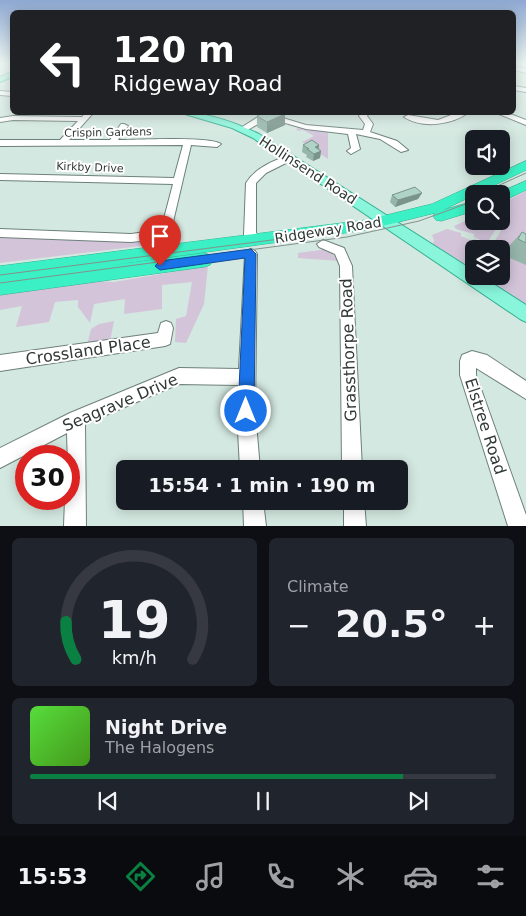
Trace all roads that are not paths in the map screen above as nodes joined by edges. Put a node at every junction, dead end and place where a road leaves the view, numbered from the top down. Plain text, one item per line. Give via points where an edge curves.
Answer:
1 (88, 115) edge
2 (193, 115) edge
3 (268, 115) edge
4 (273, 115) edge
5 (365, 115) edge
6 (460, 115) edge
7 (505, 115) edge
8 (408, 117) dead end
9 (83, 119) junction
10 (0, 120) edge
11 (526, 123) edge
12 (124, 126) dead end
13 (243, 129) junction
14 (351, 131) junction
15 (366, 133) junction
16 (188, 142) junction
17 (0, 143) edge
18 (62, 143) junction
19 (112, 144) junction
20 (217, 144) dead end
21 (404, 146) dead end
22 (351, 151) dead end
23 (289, 158) junction
24 (526, 165) edge
25 (0, 177) edge
26 (178, 181) junction
27 (526, 185) edge
28 (510, 193) edge
29 (465, 208) edge
30 (391, 225) junction
31 (0, 233) edge
32 (166, 234) junction
33 (323, 244) junction
34 (255, 247) junction
35 (161, 253) junction
36 (0, 273) edge
37 (0, 286) edge
38 (526, 314) edge
39 (166, 328) dead end
40 (0, 363) edge
41 (246, 377) junction
42 (526, 391) edge
43 (76, 419) junction
44 (0, 458) edge
45 (249, 460) edge
46 (352, 460) edge
47 (254, 510) edge
48 (354, 510) edge
49 (520, 521) edge
50 (75, 526) edge
51 (255, 526) edge
52 (355, 526) edge

1 - 9 street
2 - 13 main road, Hollinsend Road
3 - 13 street
4 - 14 street via 303,127
5 - 15 street
6 - 8 street via 443,123
7 - 11 street
9 - 10 street
9 - 18 street
12 - 19 street
13 - 23 main road, Hollinsend Road
14 - 15 street
14 - 22 street via 356,149
15 - 21 street
16 - 19 street, Crispin Gardens
16 - 20 street, Crispin Gardens
16 - 26 street
17 - 18 street, Crispin Gardens
18 - 19 street, Crispin Gardens
23 - 30 main road, Hollinsend Road
23 - 34 street via 261,171 251,183 250,236
24 - 30 highway, Ridgeway Road
25 - 26 street, Kirkby Drive
26 - 32 street
27 - 28 highway
29 - 30 highway, Ridgeway Road
30 - 33 highway, Ridgeway Road
30 - 34 highway, Ridgeway Road
30 - 38 main road, Hollinsend Road
31 - 32 street via 103,238
32 - 35 street
33 - 34 highway, Ridgeway Road
33 - 46 street, Grassthorpe Road via 340,252 345,260
34 - 35 highway, Ridgeway Road
34 - 37 highway, Ridgeway Road
34 - 41 street
35 - 36 highway, Ridgeway Road
39 - 40 street, Crossland Place via 165,339
41 - 43 street, Seagrave Drive via 179,376
41 - 45 street
42 - 49 street, Elstree Road via 481,361 468,361 468,375
43 - 44 street, Seagrave Drive
43 - 50 street
47 - 51 street
48 - 52 street

